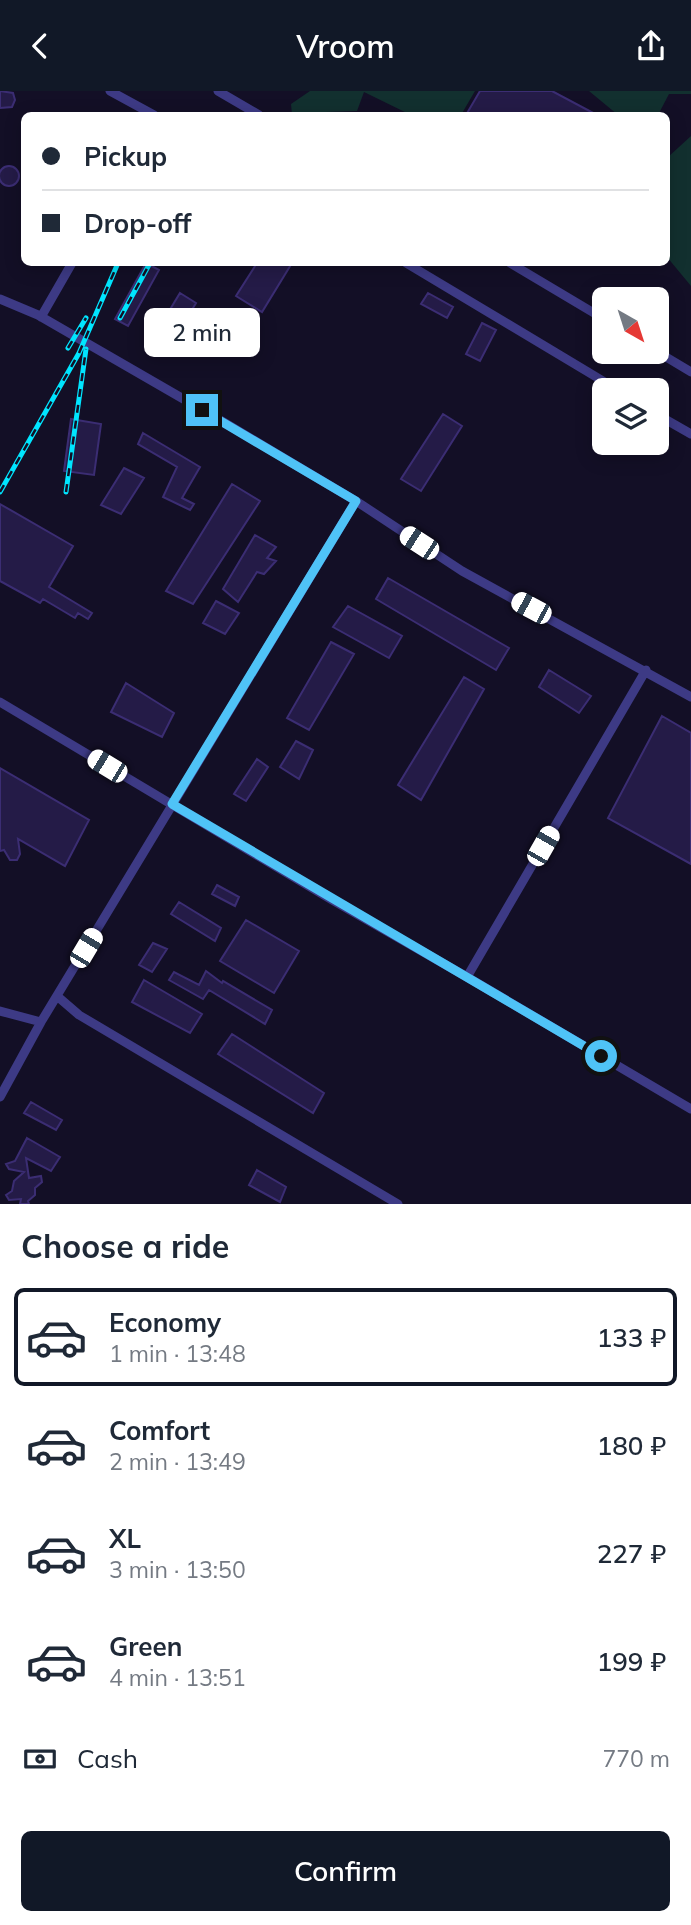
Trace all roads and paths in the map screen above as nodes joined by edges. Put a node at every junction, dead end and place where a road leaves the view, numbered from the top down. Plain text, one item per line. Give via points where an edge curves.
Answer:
1 (110, 91) edge
2 (218, 91) edge
3 (148, 112) edge
4 (254, 112) edge
5 (70, 266) edge
6 (411, 266) edge
7 (515, 266) edge
8 (0, 299) edge
9 (592, 312) edge
10 (41, 317) junction
11 (669, 359) edge
12 (691, 372) edge
13 (598, 378) edge
14 (669, 421) edge
15 (691, 434) edge
16 (356, 501) junction
17 (646, 670) junction
18 (691, 697) edge
19 (0, 702) edge
20 (172, 804) junction
21 (467, 977) junction
22 (57, 996) junction
23 (0, 1011) edge
24 (41, 1022) junction
25 (0, 1097) edge
26 (691, 1109) edge
27 (398, 1204) edge

1 - 3 street
2 - 4 street
5 - 10 street
6 - 13 street
7 - 9 street
8 - 10 street
10 - 16 street
11 - 12 street
14 - 15 street
16 - 17 street via 462,572
16 - 20 street
17 - 18 street
17 - 21 street
19 - 20 street
20 - 21 street
20 - 22 street
21 - 26 street
22 - 24 street
22 - 27 street via 79,1015
23 - 24 street
24 - 25 street

